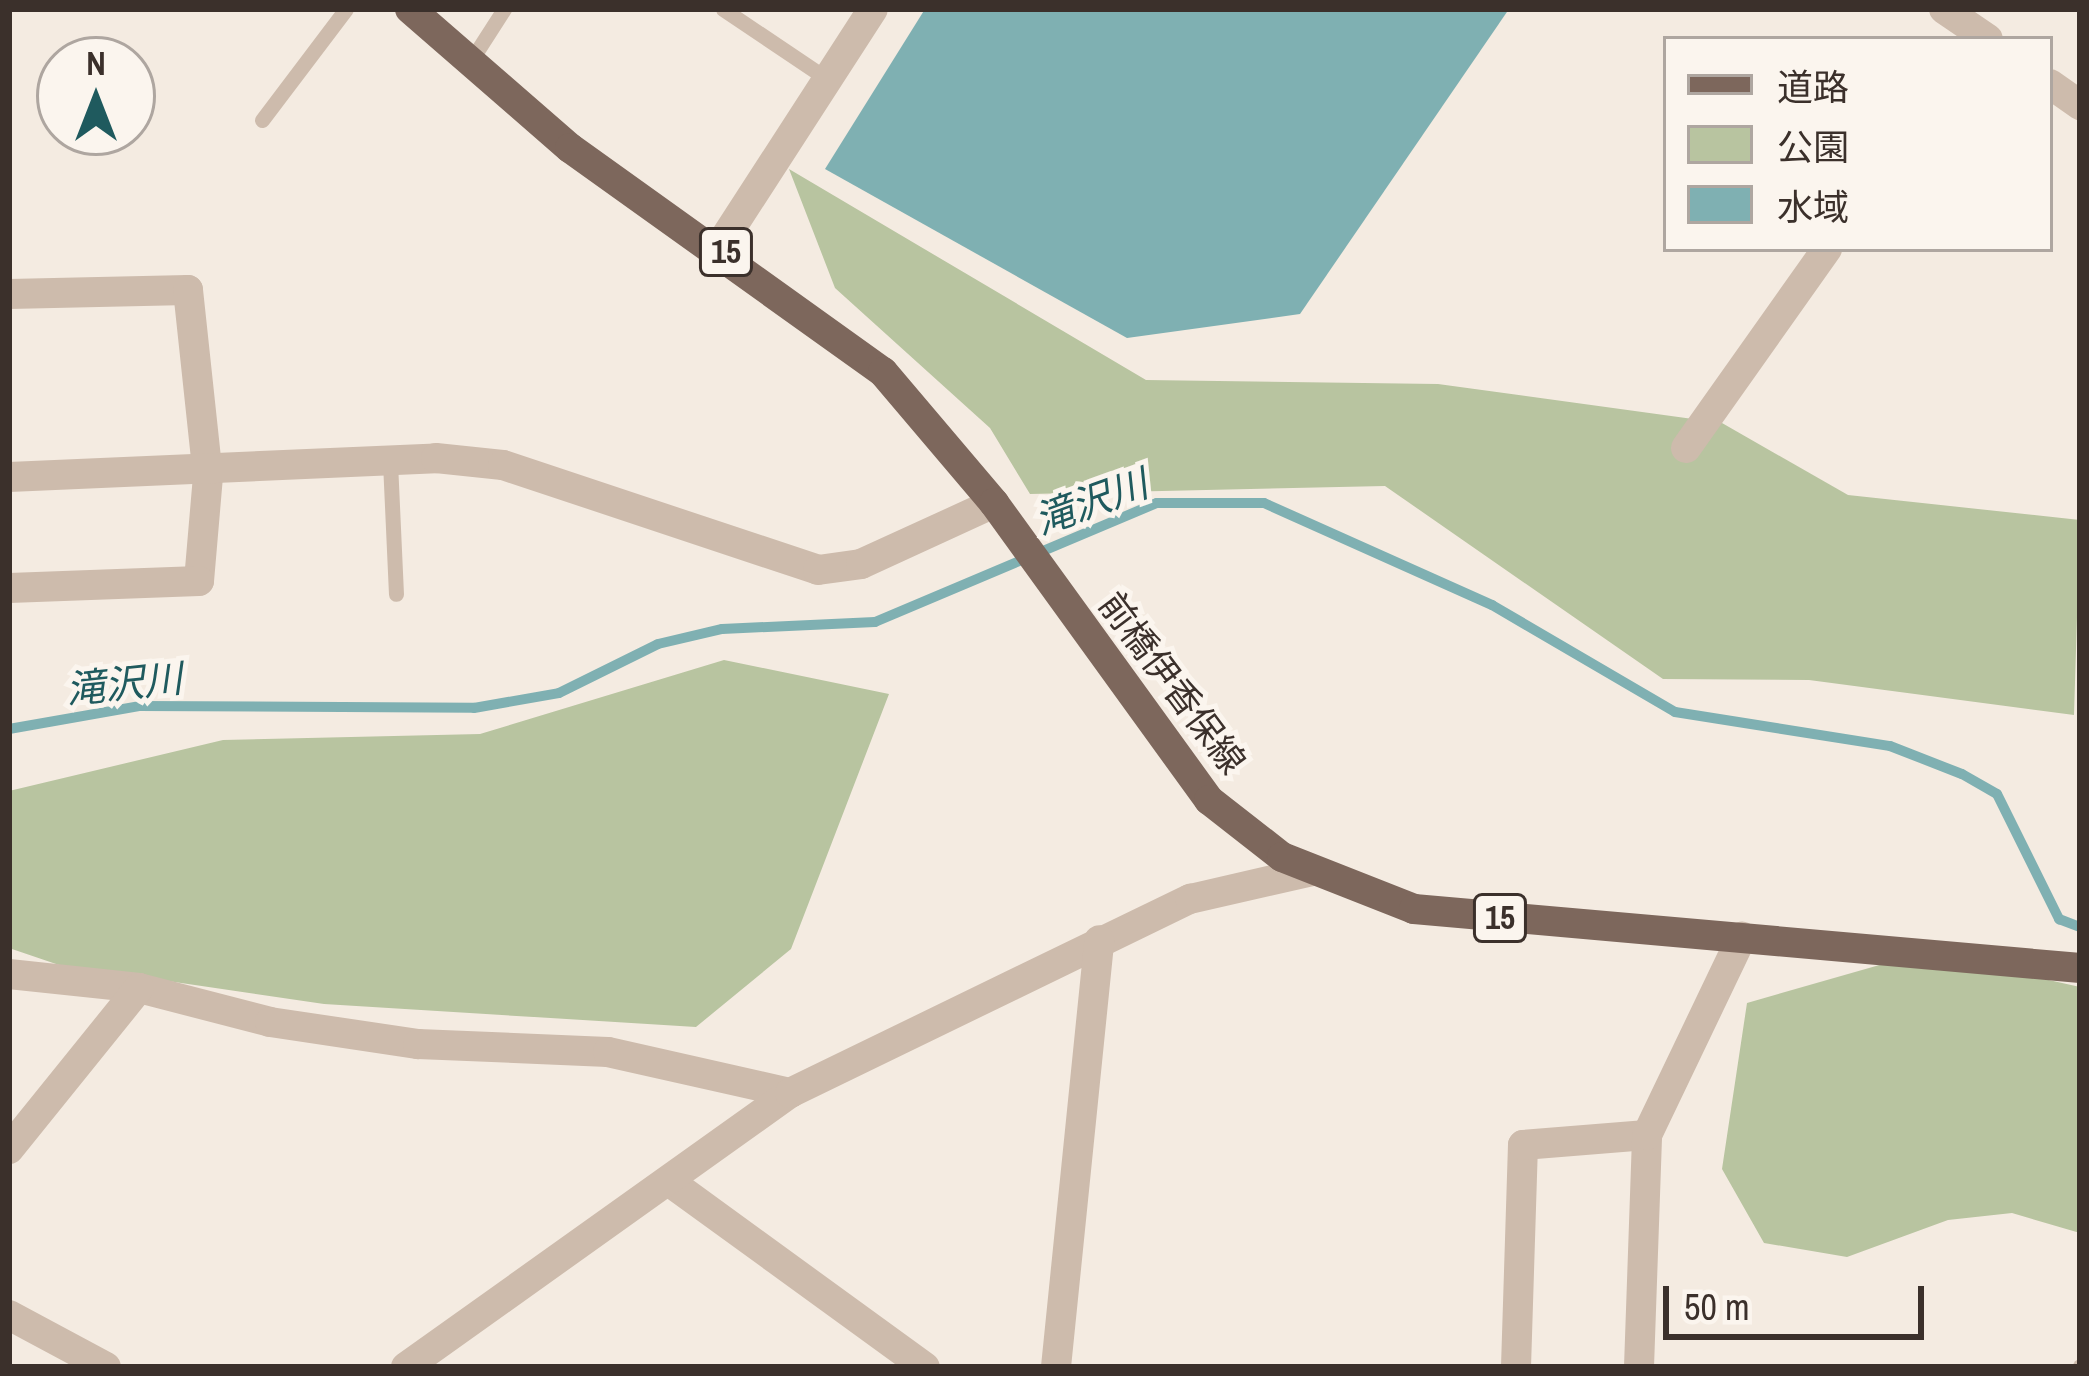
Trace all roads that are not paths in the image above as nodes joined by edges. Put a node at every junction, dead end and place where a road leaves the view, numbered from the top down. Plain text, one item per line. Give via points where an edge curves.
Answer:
1 (346, 9) edge
2 (410, 9) edge
3 (504, 9) edge
4 (723, 9) edge
5 (873, 9) edge
6 (1944, 9) edge
7 (1980, 36) edge
8 (469, 64) junction
9 (827, 79) junction
10 (2053, 86) edge
11 (2080, 105) edge
12 (262, 120) dead end
13 (719, 248) junction
14 (1825, 252) edge
15 (9, 294) edge
16 (1686, 448) dead end
17 (390, 462) junction
18 (208, 476) junction
19 (9, 478) edge
20 (1003, 516) junction
21 (9, 589) edge
22 (396, 594) dead end
23 (1312, 871) junction
24 (1742, 937) junction
25 (1100, 940) junction
26 (2080, 968) edge
27 (9, 974) edge
28 (140, 988) junction
29 (790, 1093) junction
30 (1647, 1136) junction
31 (9, 1149) edge
32 (670, 1182) junction
33 (9, 1315) edge
34 (106, 1367) edge
35 (406, 1367) edge
36 (925, 1367) edge
37 (1056, 1367) edge
38 (1516, 1367) edge
39 (1639, 1367) edge

1 - 12 lane
2 - 8 main road, 前橋伊香保線 / 15
3 - 8 lane
4 - 9 lane
5 - 9 street
6 - 7 street
8 - 13 main road, 前橋伊香保線 / 15 via 570,148
9 - 13 street
10 - 11 street
13 - 20 main road, 前橋伊香保線 / 15 via 883,372
14 - 16 street
15 - 18 street via 188,290
17 - 18 street
17 - 20 street via 503,465 818,570 861,564
17 - 22 lane
18 - 19 street
18 - 21 street via 199,581
20 - 23 main road, 前橋伊香保線 / 15 via 1209,800 1255,841
23 - 24 main road, 前橋伊香保線 / 15 via 1414,909
23 - 25 street via 1190,898
24 - 26 main road, 前橋伊香保線 / 15
24 - 30 street
25 - 29 street
25 - 37 street
27 - 28 street
28 - 29 street via 270,1022 418,1043 608,1052
28 - 31 street
29 - 32 street
30 - 38 street via 1523,1144
30 - 39 street
32 - 35 street
32 - 36 street
33 - 34 street

